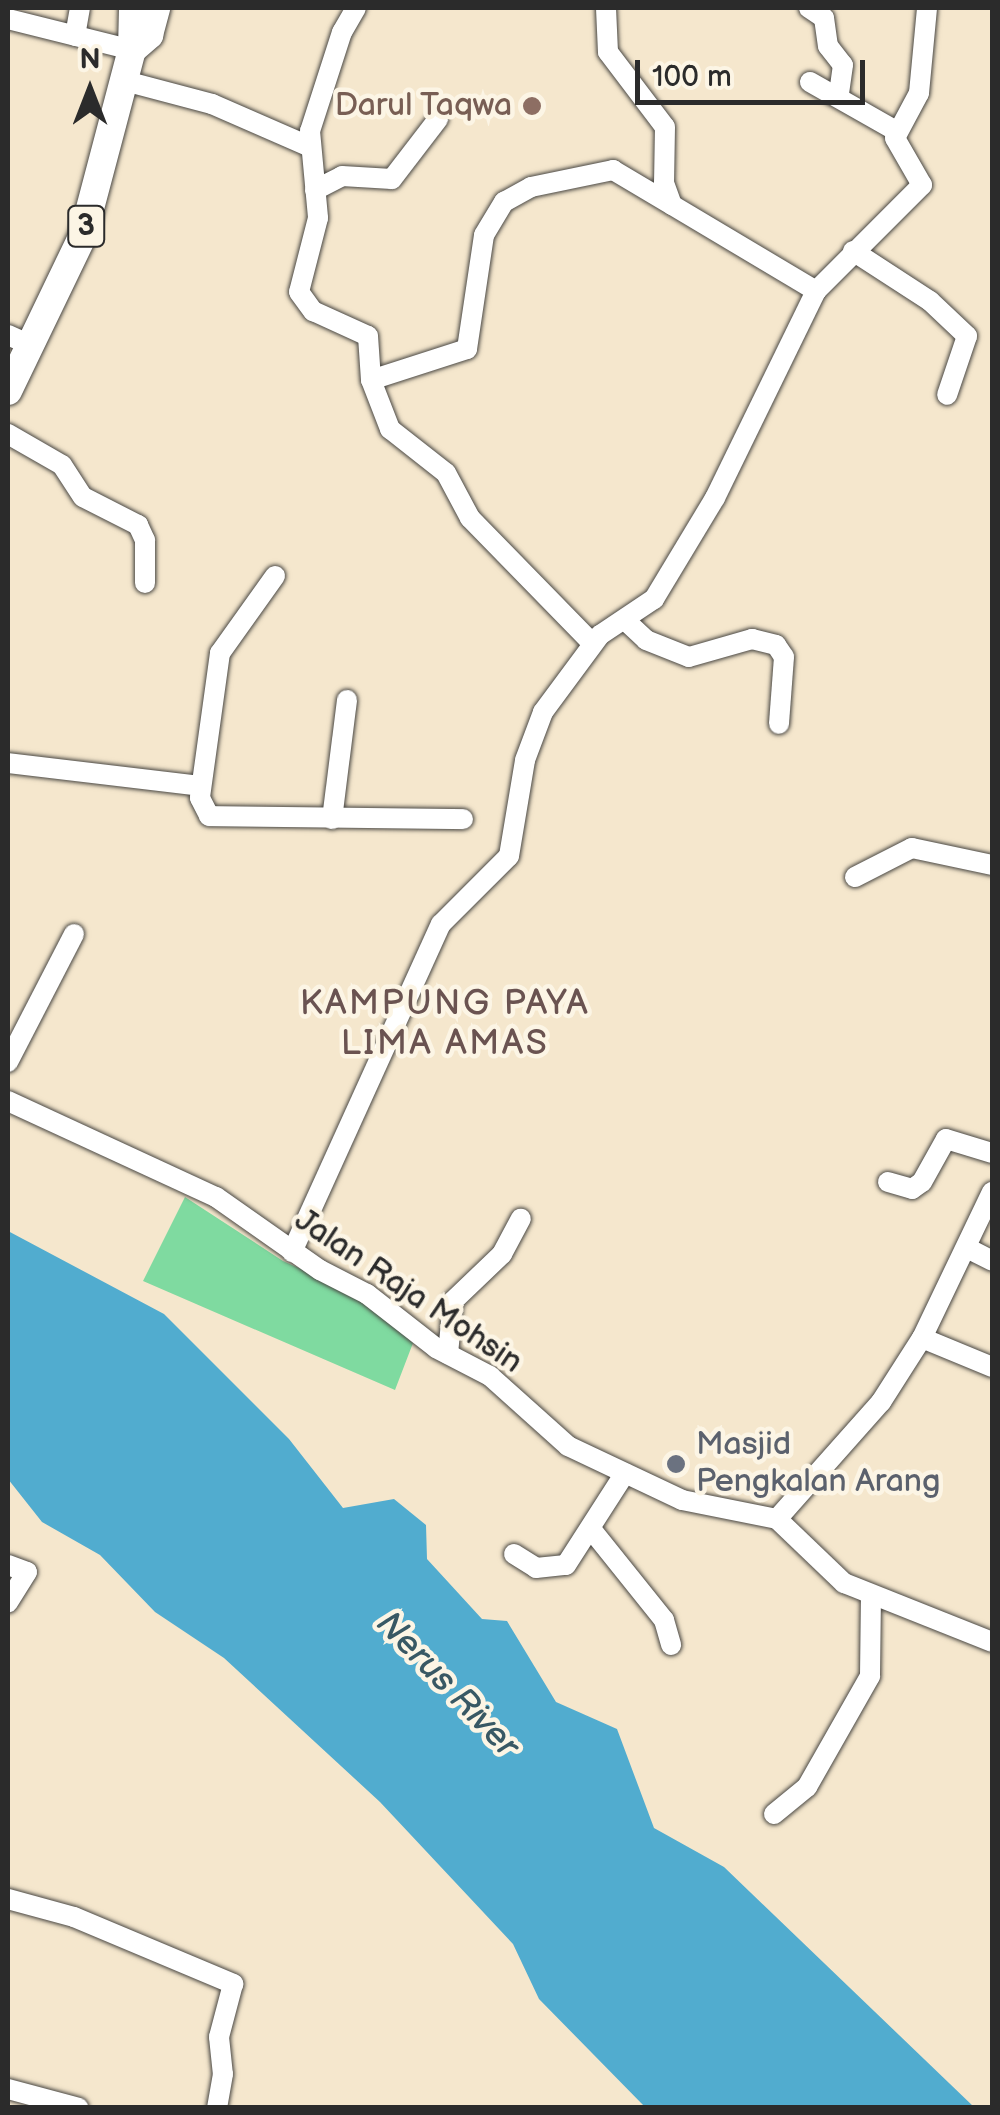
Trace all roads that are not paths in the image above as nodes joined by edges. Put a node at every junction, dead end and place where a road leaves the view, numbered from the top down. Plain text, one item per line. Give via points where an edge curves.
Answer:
1 (80, 8) edge
2 (133, 8) edge
3 (156, 8) edge
4 (356, 8) edge
5 (606, 8) edge
6 (809, 8) edge
7 (927, 8) edge
8 (8, 19) edge
9 (75, 36) junction
10 (132, 50) junction
11 (126, 81) junction
12 (810, 82) dead end
13 (839, 94) junction
14 (438, 118) dead end
15 (898, 132) junction
16 (308, 146) junction
17 (314, 190) junction
18 (672, 205) junction
19 (854, 251) junction
20 (816, 291) junction
21 (19, 340) edge
22 (371, 380) junction
23 (8, 391) edge
24 (947, 395) dead end
25 (8, 434) edge
26 (275, 576) dead end
27 (145, 583) dead end
28 (627, 622) junction
29 (592, 643) junction
30 (347, 700) dead end
31 (779, 724) dead end
32 (8, 763) edge
33 (201, 786) junction
34 (332, 819) junction
35 (463, 819) dead end
36 (992, 864) edge
37 (855, 878) dead end
38 (74, 934) dead end
39 (8, 1062) edge
40 (8, 1102) edge
41 (992, 1152) edge
42 (888, 1182) dead end
43 (992, 1192) edge
44 (521, 1220) dead end
45 (967, 1248) junction
46 (292, 1252) junction
47 (992, 1261) edge
48 (922, 1338) junction
49 (448, 1354) junction
50 (992, 1367) edge
51 (625, 1473) junction
52 (778, 1518) junction
53 (591, 1529) junction
54 (514, 1554) dead end
55 (8, 1565) edge
56 (871, 1596) junction
57 (8, 1603) edge
58 (992, 1642) edge
59 (671, 1645) dead end
60 (774, 1814) dead end
61 (8, 1899) edge
62 (8, 2089) edge
63 (79, 2108) edge
64 (218, 2108) edge

1 - 9 street
2 - 10 highway, 3
3 - 10 highway, 3 via 149,35
4 - 16 street via 329,67
5 - 18 street via 608,52 665,126 664,183
6 - 13 street via 824,18 826,41 844,65
7 - 15 street via 918,92
8 - 9 street
9 - 10 street
10 - 11 highway, 3
11 - 16 street via 212,104
11 - 21 highway, 3 via 83,235
12 - 13 street
13 - 15 street
14 - 17 street via 392,179 342,176
15 - 19 street via 897,144 922,185
16 - 17 street
17 - 22 street via 316,234 299,292 313,311 368,336
18 - 20 street
18 - 22 street via 613,170 532,187 504,202 484,235 467,349
19 - 20 street
19 - 24 street via 923,296 968,336
20 - 28 street via 715,498 654,599
21 - 23 highway, 3
22 - 29 street via 390,430 446,474 470,518
25 - 27 street via 62,465 83,498 138,525 145,540
26 - 33 street via 220,653
28 - 29 street
28 - 31 street via 646,640 689,657 752,639 776,645 784,657
29 - 46 street via 552,697 530,743 509,856 441,924
30 - 34 street
32 - 33 street
33 - 34 street via 202,807 217,819
34 - 35 street
36 - 37 street via 960,863 912,848
38 - 39 street
40 - 46 street, Jalan Raja Mohsin via 182,1178
41 - 42 street via 946,1139 922,1182 912,1189
43 - 45 street
44 - 49 street via 502,1254 453,1301
45 - 47 street
45 - 48 street
46 - 49 street, Jalan Raja Mohsin via 367,1294
48 - 50 street
48 - 52 street via 881,1402
49 - 51 street, Jalan Raja Mohsin via 490,1376 568,1446
51 - 52 street, Jalan Raja Mohsin via 682,1500
51 - 53 street
52 - 56 street via 820,1565
53 - 54 street via 566,1565 536,1568
53 - 59 street via 664,1620
55 - 57 street via 26,1572
56 - 58 street
56 - 60 street via 870,1676 807,1787
61 - 64 street via 74,1917 233,1984 218,2037 224,2074
62 - 63 street

